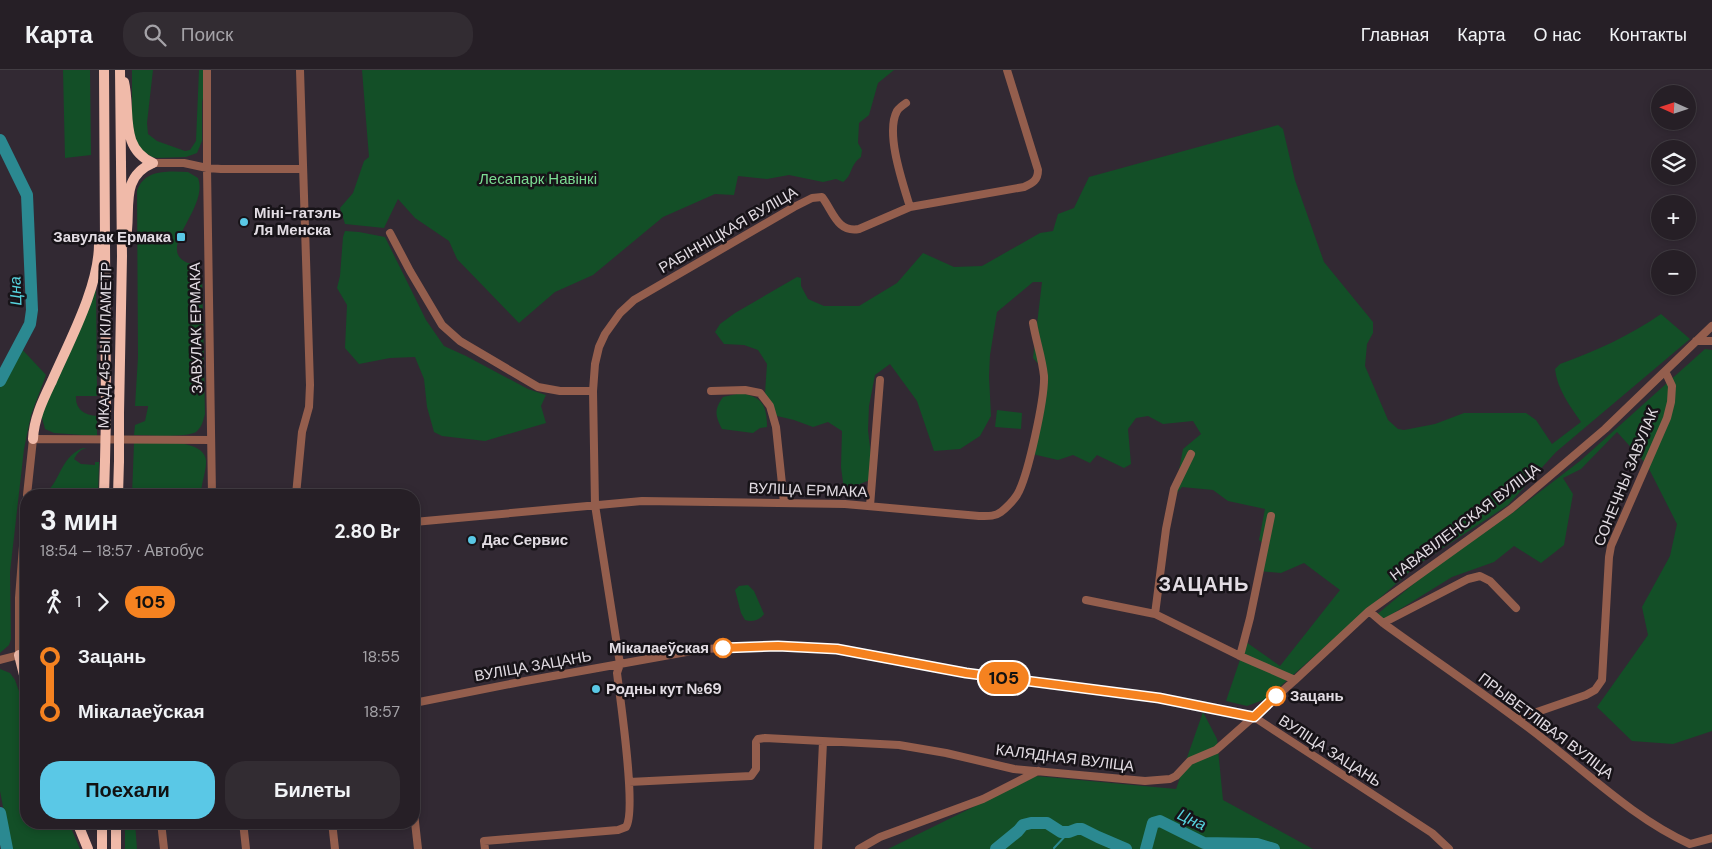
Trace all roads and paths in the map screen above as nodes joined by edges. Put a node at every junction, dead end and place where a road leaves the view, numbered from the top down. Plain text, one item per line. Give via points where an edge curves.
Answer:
1 (104, 70) edge
2 (121, 70) edge
3 (207, 70) edge
4 (300, 70) edge
5 (1007, 70) edge
6 (906, 103) dead end
7 (153, 163) junction
8 (207, 168) junction
9 (302, 169) junction
10 (105, 192) junction
11 (910, 208) junction
12 (390, 233) dead end
13 (122, 256) junction
14 (1034, 323) dead end
15 (1712, 326) edge
16 (1696, 341) junction
17 (1712, 341) edge
18 (1665, 371) junction
19 (880, 380) dead end
20 (593, 391) junction
21 (710, 391) dead end
22 (33, 439) junction
23 (211, 440) junction
24 (1191, 454) dead end
25 (29, 489) edge
26 (104, 489) edge
27 (118, 489) edge
28 (212, 489) edge
29 (297, 489) edge
30 (784, 503) junction
31 (595, 506) junction
32 (870, 506) junction
33 (1271, 516) dead end
34 (420, 521) edge
35 (20, 575) edge
36 (1086, 600) dead end
37 (1516, 608) dead end
38 (1369, 611) junction
39 (1155, 614) junction
40 (1383, 624) junction
41 (19, 655) junction
42 (1240, 656) junction
43 (20, 659) edge
44 (0, 660) edge
45 (620, 664) junction
46 (1295, 680) junction
47 (420, 702) edge
48 (1254, 717) junction
49 (1517, 719) junction
50 (824, 742) junction
51 (1038, 771) junction
52 (629, 782) junction
53 (80, 829) edge
54 (102, 829) edge
55 (116, 829) edge
56 (162, 829) edge
57 (244, 829) edge
58 (333, 829) edge
59 (416, 829) edge
60 (1712, 838) edge
61 (1692, 847) edge
62 (88, 849) edge
63 (102, 849) edge
64 (116, 849) edge
65 (164, 849) edge
66 (246, 849) edge
67 (335, 849) edge
68 (418, 849) edge
69 (485, 849) edge
70 (818, 849) edge
71 (860, 849) edge
72 (1449, 849) edge

1 - 10 highway, МКАД, 45-Ы КІЛАМЕТР
2 - 7 highway via 131,144 143,158
2 - 13 highway, МКАД, 45-Ы КІЛАМЕТР
3 - 8 street, ЗАВУЛАК ЕРМАКА
4 - 9 street
5 - 11 street, РАБІННІЦКАЯ ВУЛІЦА via 1038,170 1035,181 1024,187
6 - 11 street via 897,110 894,146
7 - 8 street via 184,163
7 - 13 highway via 141,169 130,185 128,231
8 - 9 street
8 - 23 street, ЗАВУЛАК ЕРМАКА
9 - 29 street via 310,385
10 - 22 highway via 98,220 95,275 42,402
10 - 26 highway, МКАД, 45-Ы КІЛАМЕТР, bridge
11 - 20 street, РАБІННІЦКАЯ ВУЛІЦА via 851,231 841,226 822,197 794,207 634,300 612,323 599,347
12 - 20 street via 442,325 460,341 538,387
13 - 27 highway, МКАД, 45-Ы КІЛАМЕТР, bridge
14 - 32 street, ВУЛІЦА ЕРМАКА via 1044,376 1043,392 1023,479 1016,496 1003,511 995,516 979,516
15 - 16 street, НАВАВІЛЕНСКАЯ ВУЛІЦА
16 - 17 street
16 - 18 street, НАВАВІЛЕНСКАЯ ВУЛІЦА
18 - 38 street, НАВАВІЛЕНСКАЯ ВУЛІЦА via 1605,429 1511,509
18 - 49 street, СОНЕЧНЫ ЗАВУЛАК via 1672,386 1667,418 1611,546 1602,680 1595,690 1586,695
19 - 32 street
20 - 31 street, РАБІННІЦКАЯ ВУЛІЦА
21 - 30 street via 760,393 770,406 776,427
22 - 23 street
22 - 25 street
23 - 28 street, ЗАВУЛАК ЕРМАКА
24 - 39 street via 1174,489
30 - 31 street, ВУЛІЦА ЕРМАКА via 642,501
30 - 32 street, ВУЛІЦА ЕРМАКА
31 - 34 street, ВУЛІЦА ЕРМАКА
31 - 45 street, РАБІННІЦКАЯ ВУЛІЦА
33 - 42 street
35 - 41 street
36 - 39 street
37 - 40 street via 1490,581 1480,576 1468,579
38 - 40 street, ПРЫВЕТЛІВАЯ ВУЛІЦА
38 - 46 street, НАВАВІЛЕНСКАЯ ВУЛІЦА
39 - 42 street
40 - 49 street, ПРЫВЕТЛІВАЯ ВУЛІЦА
41 - 43 highway
41 - 44 street
42 - 46 street
45 - 47 street, ВУЛІЦА ЗАЦАНЬ
45 - 48 street, ВУЛІЦА ЗАЦАНЬ via 703,649 778,646 837,649 966,673 1159,698
45 - 52 street, РАБІННІЦКАЯ ВУЛІЦА via 617,672
46 - 48 street, НАВАВІЛЕНСКАЯ ВУЛІЦА
48 - 51 street, КАЛЯДНАЯ ВУЛІЦА via 1216,750 1190,761 1170,779 1145,781
48 - 72 street, ВУЛІЦА ЗАЦАНЬ via 1432,833
49 - 61 street, ПРЫВЕТЛІВАЯ ВУЛІЦА via 1617,799
50 - 51 street, КАЛЯДНАЯ ВУЛІЦА via 898,745
50 - 52 street, КАЛЯДНАЯ ВУЛІЦА via 758,739 756,769 751,776
50 - 70 street
51 - 71 street via 983,799 880,837
52 - 69 street, РАБІННІЦКАЯ ВУЛІЦА via 630,819 624,828 484,841
53 - 62 highway
54 - 63 highway
55 - 64 highway
56 - 65 street
57 - 66 street
58 - 67 street
59 - 68 street
60 - 61 street, ПРЫВЕТЛІВАЯ ВУЛІЦА

